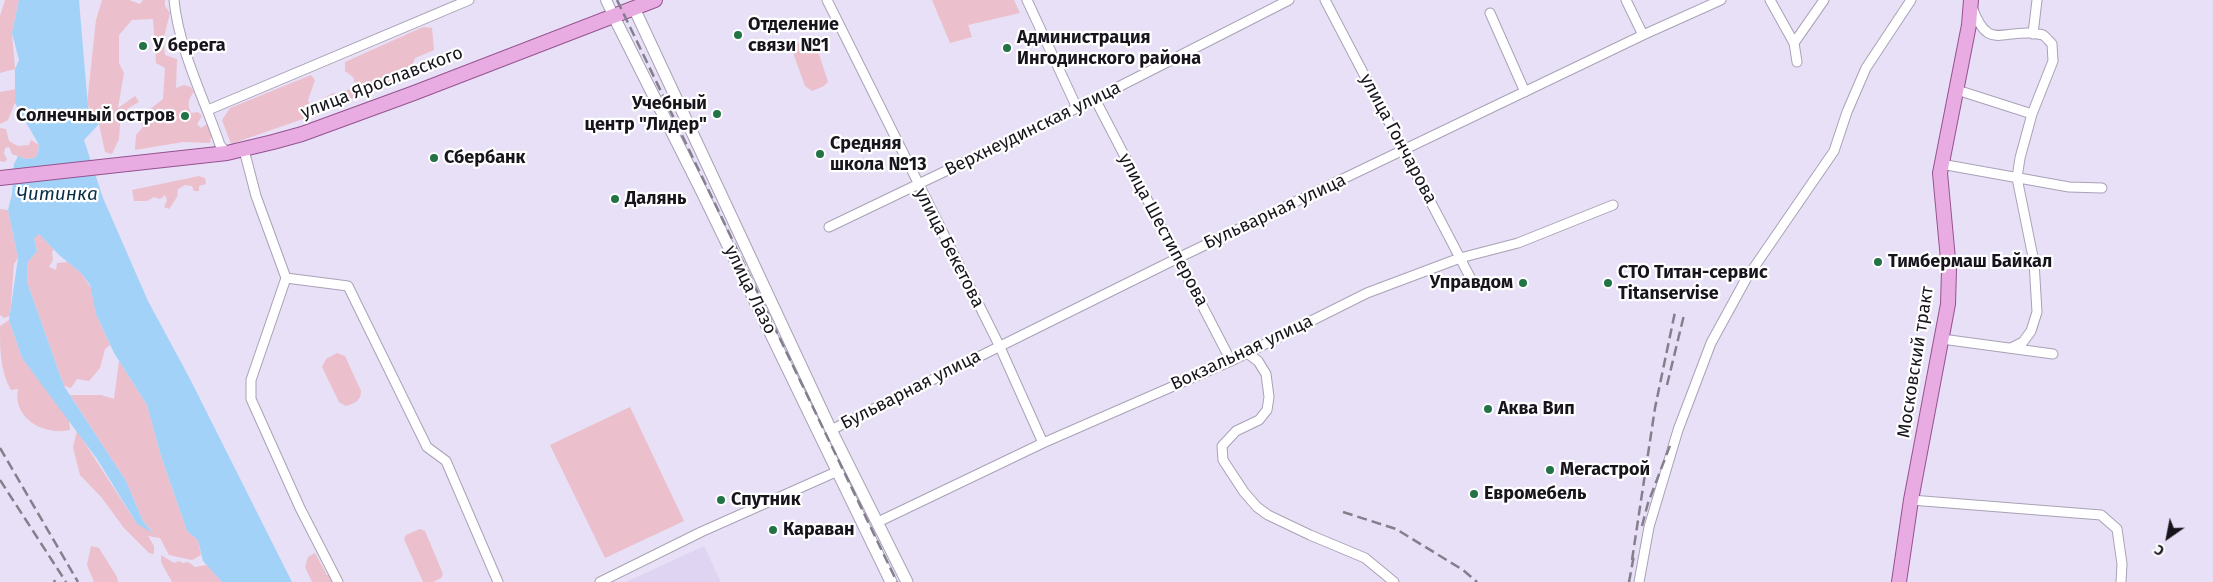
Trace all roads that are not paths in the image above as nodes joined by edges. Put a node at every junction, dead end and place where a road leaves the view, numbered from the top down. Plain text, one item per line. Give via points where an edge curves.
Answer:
1 (174, 0) edge
2 (469, 0) edge
3 (606, 0) edge
4 (655, 0) edge
5 (827, 0) edge
6 (1027, 0) edge
7 (1289, 0) edge
8 (1325, 0) edge
9 (1626, 0) edge
10 (1721, 0) edge
11 (1770, 0) edge
12 (1824, 0) edge
13 (1911, 0) edge
14 (2038, 0) edge
15 (1972, 3) edge
16 (634, 8) junction
17 (1490, 13) dead end
18 (613, 15) junction
19 (2033, 34) junction
20 (1643, 35) junction
21 (1794, 42) junction
22 (1797, 62) dead end
23 (1957, 90) junction
24 (1525, 92) junction
25 (1095, 99) junction
26 (1077, 108) junction
27 (208, 110) junction
28 (2032, 114) junction
29 (244, 150) junction
30 (1404, 151) junction
31 (227, 153) junction
32 (1942, 164) junction
33 (0, 178) edge
34 (2017, 178) junction
35 (918, 185) junction
36 (2102, 188) dead end
37 (1613, 205) dead end
38 (829, 227) dead end
39 (1178, 258) junction
40 (1460, 258) junction
41 (286, 278) junction
42 (1471, 279) dead end
43 (1942, 339) junction
44 (999, 345) junction
45 (2011, 348) junction
46 (1247, 353) junction
47 (2053, 354) dead end
48 (1231, 361) junction
49 (831, 430) junction
50 (1043, 443) junction
51 (838, 470) junction
52 (1911, 500) junction
53 (878, 522) junction
54 (338, 582) edge
55 (498, 582) edge
56 (600, 582) edge
57 (891, 582) edge
58 (907, 582) edge
59 (1394, 582) edge
60 (1640, 582) edge
61 (1899, 582) edge
62 (2122, 582) edge

1 - 27 street via 175,14
2 - 27 street
3 - 18 street, улица Лазо
4 - 16 main road, улица Ярославского
5 - 35 street, улица Бекетова
6 - 26 street
7 - 25 street, Верхнеудинская улица
8 - 30 street, улица Гончарова
9 - 20 street
10 - 20 street, Бульварная улица
11 - 21 street
12 - 21 street
13 - 60 street via 1866,68 1834,151 1746,279 1711,344 1672,447 1648,527
14 - 19 street
15 - 19 street via 1984,30 1990,35
15 - 23 main road, Московский тракт
16 - 18 main road, улица Ярославского
16 - 49 main road, улица Лазо
17 - 24 street
18 - 29 main road, улица Ярославского via 302,134
18 - 51 main road, улица Лазо
19 - 28 street via 2042,34 2052,44 2053,61
20 - 24 street, Бульварная улица
21 - 22 street
23 - 28 street
23 - 32 main road, Московский тракт
24 - 30 street, Бульварная улица
25 - 26 street, Верхнеудинская улица
25 - 39 street, улица Шестиперова
26 - 35 street, Верхнеудинская улица
27 - 31 street via 220,145
28 - 34 street
29 - 31 main road, улица Ярославского
29 - 41 street via 256,196
30 - 39 street, Бульварная улица
30 - 40 street, улица Гончарова
31 - 33 main road, улица Ярославского
32 - 34 street
32 - 43 main road, Московский тракт via 1949,270
34 - 36 street via 2069,187
34 - 45 street via 2034,262 2037,312 2031,331 2023,342
35 - 38 street, Верхнеудинская улица
35 - 44 street, улица Бекетова
37 - 40 street, Вокзальная улица via 1518,243
39 - 44 street, Бульварная улица
39 - 48 street, улица Шестиперова
40 - 42 street, улица Гончарова
40 - 46 street, Вокзальная улица via 1367,293
41 - 54 street via 251,380 251,399 300,508
41 - 55 street via 348,286 428,446 446,461
43 - 45 street
43 - 52 main road, Московский тракт
44 - 49 street, Бульварная улица
44 - 50 street, улица Бекетова
45 - 47 street
46 - 48 street, Вокзальная улица
46 - 59 street via 1258,361 1266,374 1267,410 1258,420 1236,431 1222,446 1223,460 1244,492 1268,515 1364,558
48 - 50 street, Вокзальная улица
49 - 53 main road, улица Лазо
50 - 53 street, Вокзальная улица
51 - 56 street
51 - 57 main road, улица Лазо
52 - 61 main road, Московский тракт
52 - 62 street via 2101,515 2117,528
53 - 58 main road, улица Лазо

